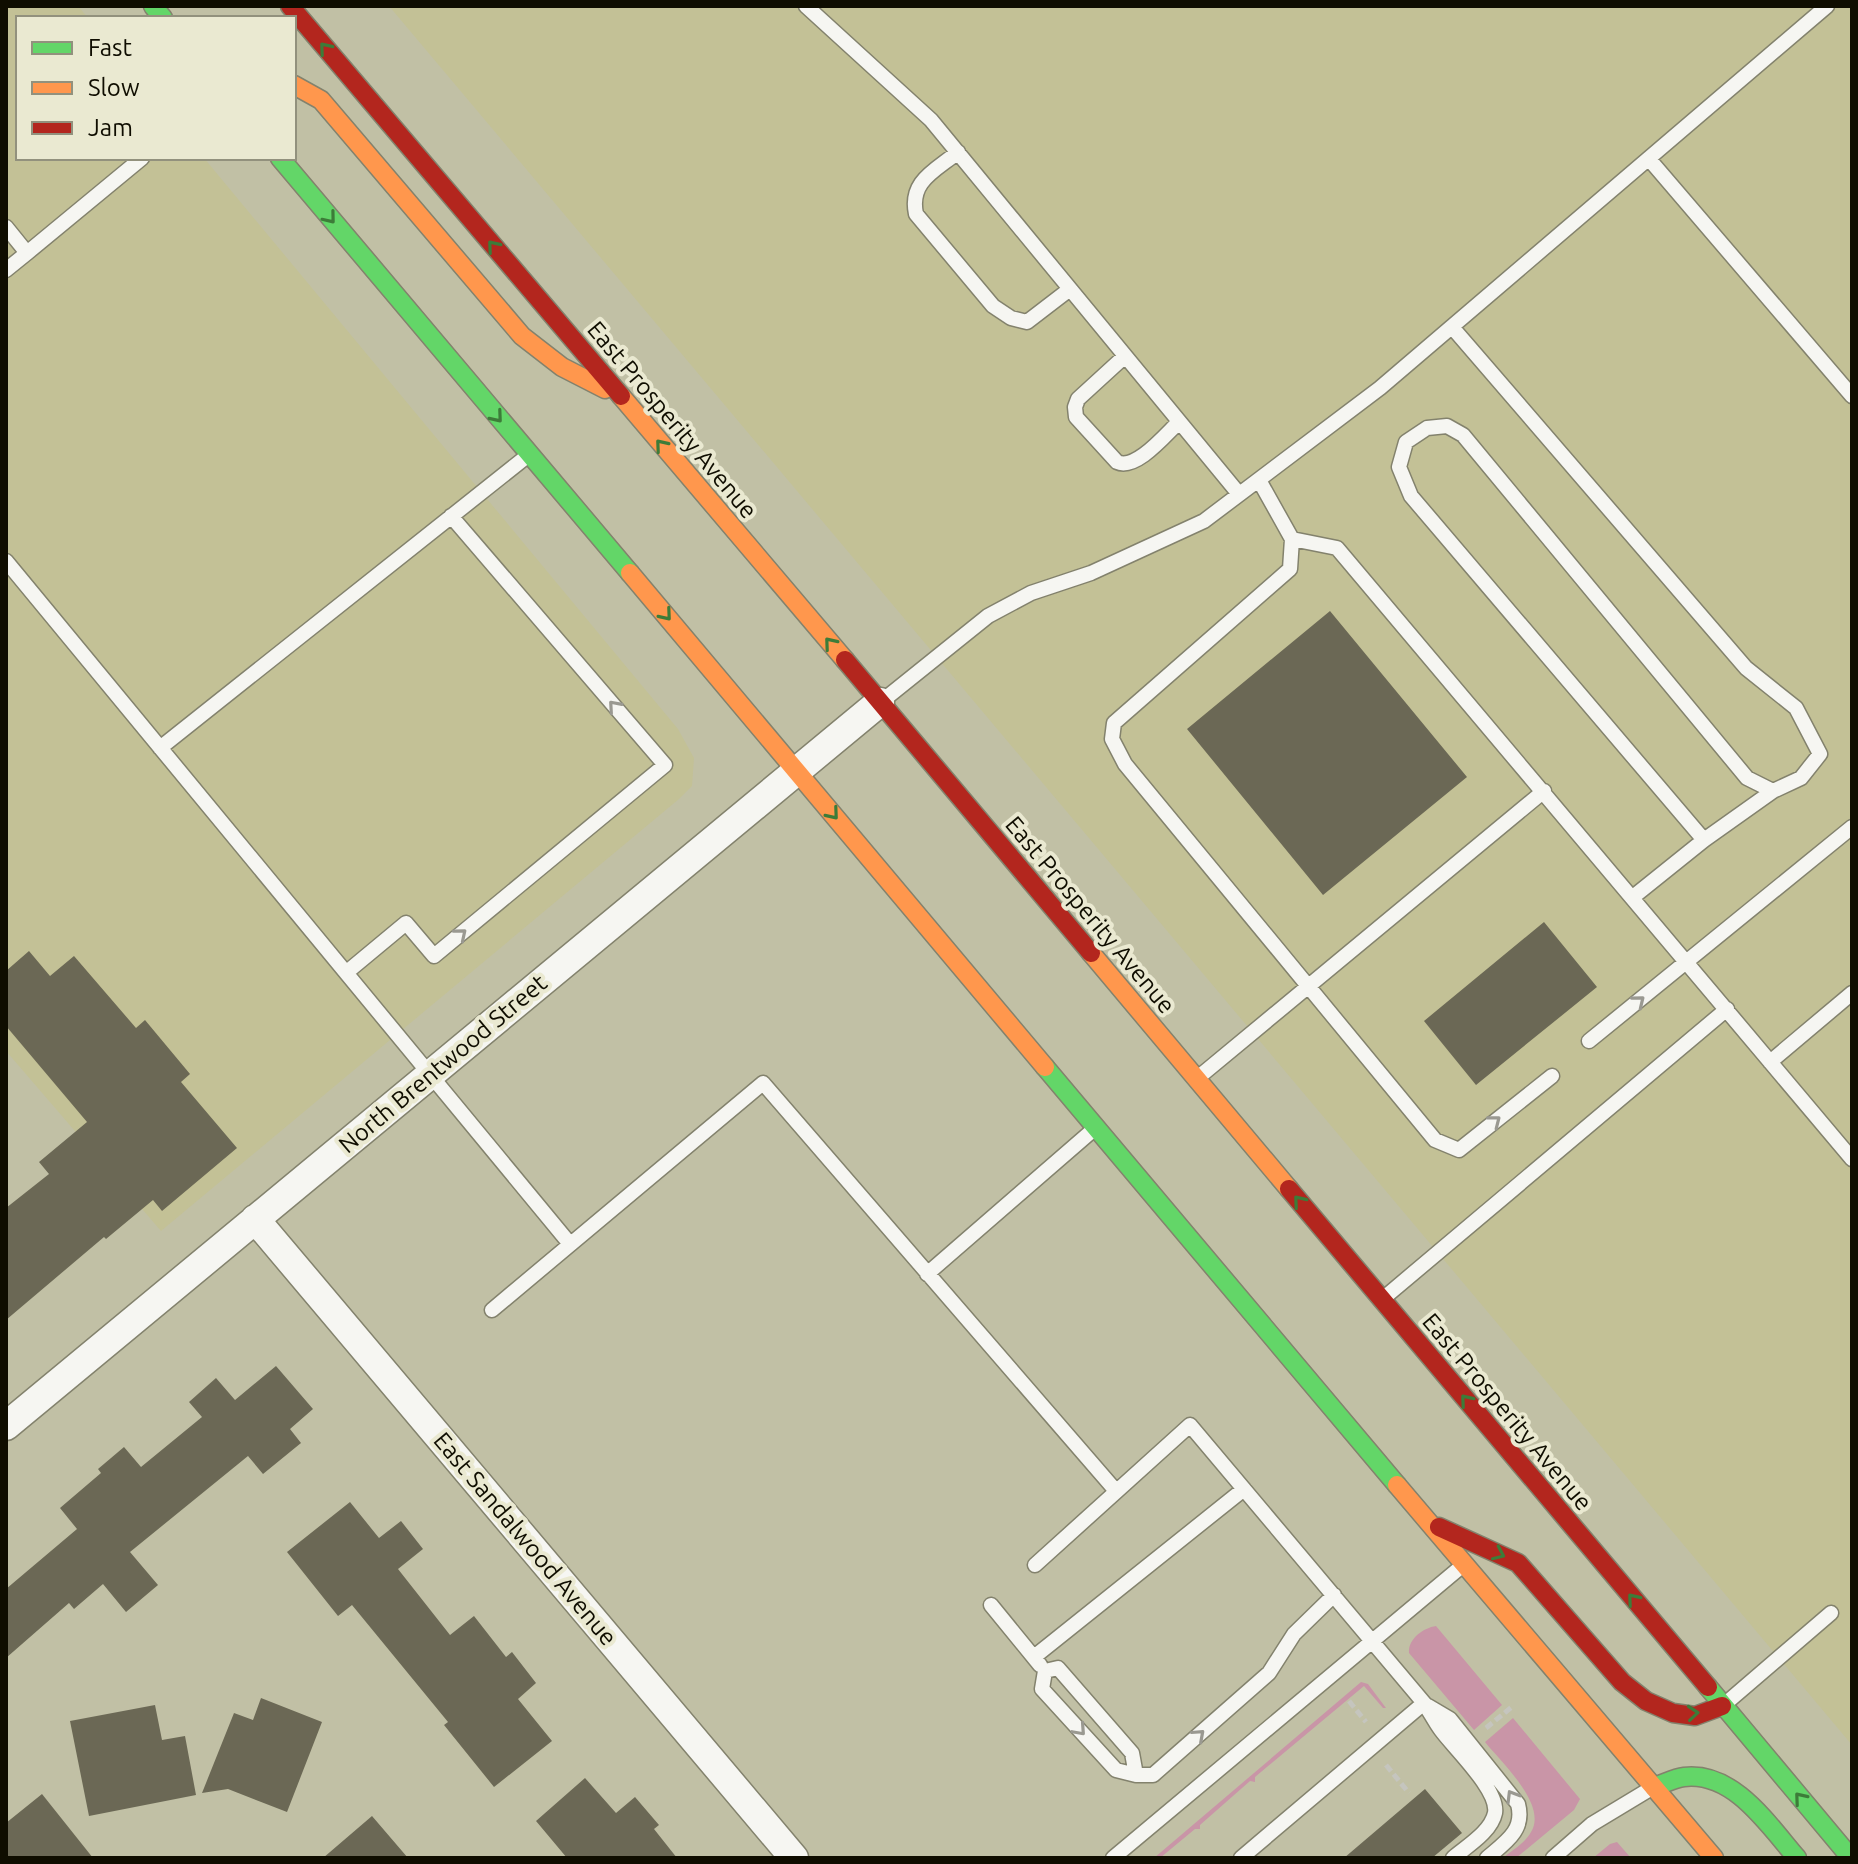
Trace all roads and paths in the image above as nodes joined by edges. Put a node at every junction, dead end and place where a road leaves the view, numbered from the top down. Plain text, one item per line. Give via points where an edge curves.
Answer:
1 (290, 6) edge
2 (806, 6) edge
3 (1827, 6) edge
4 (296, 86) edge
5 (958, 152) junction
6 (1649, 159) junction
7 (140, 160) edge
8 (282, 160) edge
9 (6, 227) edge
10 (27, 253) junction
11 (6, 270) edge
12 (1070, 289) junction
13 (1452, 327) junction
14 (1125, 356) junction
15 (620, 396) junction
16 (1852, 396) edge
17 (1179, 422) junction
18 (529, 455) junction
19 (1259, 480) junction
20 (1239, 494) junction
21 (451, 516) junction
22 (1292, 539) junction
23 (6, 561) edge
24 (880, 702) junction
25 (160, 748) junction
26 (797, 771) junction
27 (1544, 791) junction
28 (1773, 791) junction
29 (1852, 827) edge
30 (1704, 840) junction
31 (1633, 897) junction
32 (1688, 962) junction
33 (347, 972) junction
34 (1308, 986) junction
35 (1852, 993) edge
36 (1727, 1009) junction
37 (1589, 1041) dead end
38 (1770, 1062) junction
39 (431, 1074) junction
40 (1552, 1076) dead end
41 (1196, 1079) junction
42 (1096, 1127) junction
43 (1852, 1159) edge
44 (255, 1219) junction
45 (570, 1244) junction
46 (927, 1274) junction
47 (1381, 1300) junction
48 (492, 1310) dead end
49 (6, 1426) edge
50 (1244, 1489) junction
51 (1116, 1491) junction
52 (1428, 1522) junction
53 (1035, 1565) dead end
54 (1464, 1565) junction
55 (1334, 1595) junction
56 (991, 1605) dead end
57 (1831, 1613) dead end
58 (1372, 1641) junction
59 (1034, 1657) junction
60 (1045, 1671) junction
61 (1349, 1701) dead end
62 (1424, 1703) junction
63 (1513, 1706) dead end
64 (1722, 1706) junction
65 (1369, 1724) dead end
66 (1478, 1735) dead end
67 (1385, 1764) dead end
68 (1136, 1775) junction
69 (1654, 1787) junction
70 (1409, 1793) dead end
71 (794, 1858) edge
72 (1113, 1858) edge
73 (1241, 1858) edge
74 (1453, 1858) edge
75 (1487, 1858) edge
76 (1553, 1858) edge
77 (1714, 1858) edge
78 (1797, 1858) edge
79 (1851, 1858) edge

15 -> 1 main road, East Prosperity Avenue
2 - 5 lane via 931,120
3 - 6 lane
4 - 15 main road via 321,100 522,336 563,370
5 - 12 lane
5 - 12 lane via 918,185 913,198 916,214 993,306 1011,318 1027,322
6 - 13 lane
6 - 16 lane
7 - 10 lane
8 -> 18 main road
9 - 10 lane
10 - 11 lane
12 - 14 lane
13 - 19 lane
13 - 28 lane via 1746,668 1796,708 1820,754 1801,778
14 - 17 lane
14 - 17 lane via 1078,399 1076,417 1124,465 1135,462
24 -> 15 main road, East Prosperity Avenue
17 - 20 lane
18 - 21 lane
18 -> 26 main road
19 - 20 lane
19 - 22 lane
20 - 24 lane via 1204,521 1154,546 1031,593 988,616
21 - 25 lane
33 -> 21 lane via 406,923 434,956 665,765
22 - 27 lane via 1337,548
22 - 34 lane via 1290,569 1114,723 1112,739 1125,764
23 - 25 lane
24 - 26 street, North Brentwood Street
24 - 41 main road, East Prosperity Avenue
25 - 33 lane
26 - 39 street, North Brentwood Street
26 -> 42 main road
27 - 31 lane
27 - 34 lane
28 - 30 lane
28 - 30 lane via 1747,778 1463,435 1447,426 1427,428 1406,442 1399,467 1411,496
29 - 32 lane
30 - 31 lane
31 - 32 lane
32 - 36 lane
37 -> 32 lane
33 - 39 lane
34 -> 40 lane via 1435,1140 1459,1150
34 - 41 lane
35 - 38 lane
36 - 38 lane
36 - 47 lane
38 - 43 lane
39 - 44 street, North Brentwood Street
39 - 45 lane
47 -> 41 main road, East Prosperity Avenue
42 - 46 lane
42 - 52 main road
44 - 49 street, North Brentwood Street
44 - 71 street, East Sandalwood Avenue
45 - 46 lane via 763,1083
45 - 48 lane
46 - 51 lane
64 -> 47 main road, East Prosperity Avenue
50 - 51 lane via 1190,1425
50 - 55 lane
50 - 59 lane
51 - 53 lane
52 - 54 main road
52 -> 64 main road via 1518,1563 1622,1682 1646,1701 1695,1716
54 - 58 lane
54 - 69 main road
55 - 58 lane
68 -> 55 lane via 1153,1775 1269,1673 1294,1634
56 - 59 lane
57 - 64 lane
58 - 62 lane
58 - 72 lane
59 - 60 lane
60 - 68 lane via 1058,1668 1132,1753
60 -> 68 lane via 1042,1689 1116,1770
61 - 65 path
62 - 73 lane
62 - 74 lane via 1493,1797 1495,1812 1485,1831
75 -> 62 lane via 1519,1827 1518,1804 1450,1719
63 - 66 path
79 -> 64 main road, East Prosperity Avenue
67 - 70 path
69 - 76 lane via 1592,1824
69 - 77 main road
69 - 78 main road via 1685,1776 1719,1783 1750,1806

